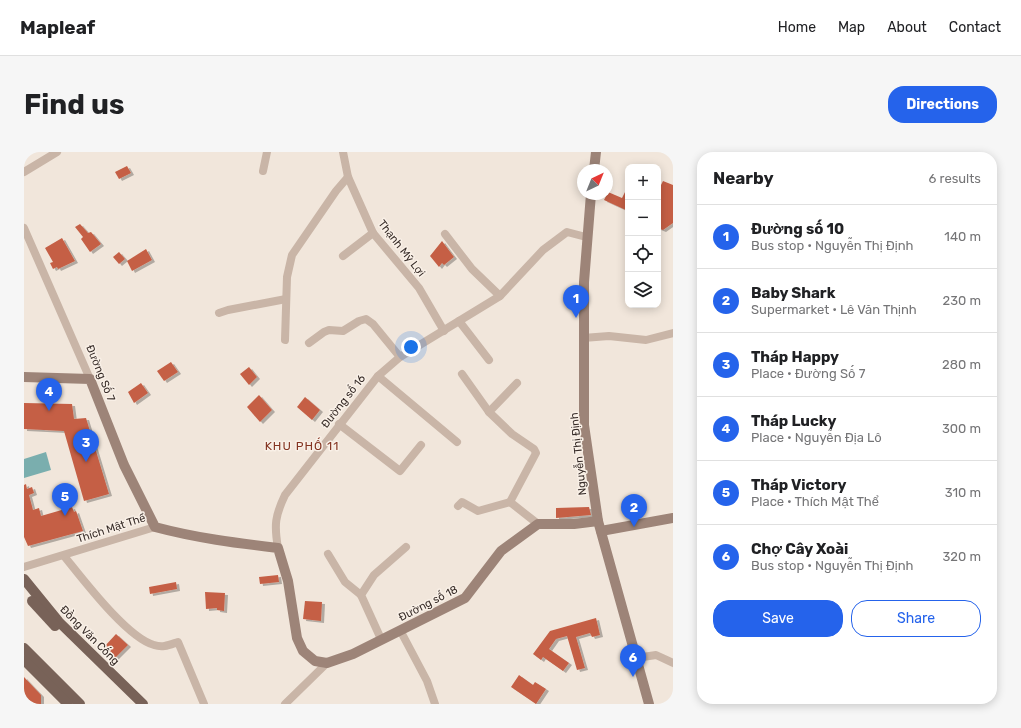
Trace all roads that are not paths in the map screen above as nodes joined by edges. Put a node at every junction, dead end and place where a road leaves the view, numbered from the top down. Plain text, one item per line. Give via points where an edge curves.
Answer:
1 (57, 152) edge
2 (267, 152) edge
3 (343, 152) edge
4 (596, 152) edge
5 (595, 164) edge
6 (24, 172) edge
7 (263, 172) dead end
8 (348, 177) junction
9 (590, 200) edge
10 (24, 228) edge
11 (373, 233) junction
12 (445, 234) dead end
13 (586, 237) junction
14 (343, 256) dead end
15 (500, 296) junction
16 (286, 299) junction
17 (219, 314) dead end
18 (459, 321) junction
19 (444, 331) junction
20 (673, 333) edge
21 (583, 338) junction
22 (285, 340) dead end
23 (309, 344) dead end
24 (400, 358) junction
25 (489, 360) dead end
26 (462, 374) dead end
27 (378, 376) junction
28 (24, 377) edge
29 (90, 379) junction
30 (517, 383) dead end
31 (489, 412) junction
32 (339, 424) junction
33 (457, 442) dead end
34 (421, 445) dead end
35 (510, 502) junction
36 (458, 506) dead end
37 (673, 518) edge
38 (538, 524) junction
39 (599, 526) junction
40 (155, 527) junction
41 (406, 547) dead end
42 (278, 548) junction
43 (328, 554) dead end
44 (64, 556) junction
45 (24, 567) edge
46 (24, 579) edge
47 (24, 591) edge
48 (361, 595) junction
49 (400, 630) junction
50 (381, 639) junction
51 (24, 648) edge
52 (636, 658) junction
53 (24, 660) edge
54 (327, 663) junction
55 (673, 663) edge
56 (68, 704) edge
57 (80, 704) edge
58 (135, 704) edge
59 (143, 704) edge
60 (204, 704) edge
61 (285, 704) edge
62 (434, 704) edge
63 (649, 704) edge

1 - 6 street
2 - 7 street
3 - 8 street, Thạnh Mỹ Lợi
4 - 5 street
8 - 11 street, Thạnh Mỹ Lợi
8 - 16 street via 292,255
9 - 13 street, Nguyễn Thị Định
10 - 29 street, Đường Số 7
11 - 14 street
11 - 19 street, Thạnh Mỹ Lợi via 419,288
12 - 15 street via 472,269
13 - 15 street, Đường số 16 via 567,232 531,261
13 - 21 street, Nguyễn Thị Định
15 - 18 street, Đường số 16
16 - 17 street
16 - 22 street
18 - 19 street, Đường số 16
18 - 25 street
19 - 24 street, Đường số 16
20 - 21 street via 646,340 609,336
21 - 39 street, Nguyễn Thị Định via 584,425
23 - 24 street via 324,332 343,331 366,319
24 - 27 street, Đường số 16
26 - 31 street
27 - 32 street, Đường số 16
27 - 33 street
28 - 29 street
29 - 40 street, Đường Số 7 via 124,465
30 - 31 street
31 - 35 street via 512,434 536,451
32 - 34 street via 400,471
32 - 42 street, Đường số 16 via 285,495 276,513 274,528
35 - 36 street via 478,511 462,502
35 - 38 street
37 - 39 street
38 - 39 street
38 - 49 street, Đường số 18 via 501,551 465,598
39 - 52 street, Nguyễn Thị Định
40 - 42 street, Thích Mật Thể via 225,542
40 - 44 street, Thích Mật Thể
41 - 48 street via 374,575
42 - 54 street, Đường số 16 via 288,581 297,638 302,652 315,661
43 - 48 street via 345,582
44 - 45 street, Thích Mật Thể
44 - 60 street via 117,618 138,637 153,645 165,646 178,642
46 - 59 main road, Đồng Văn Cống via 59,622
47 - 58 main road, Đồng Văn Cống via 44,616
48 - 50 street
49 - 50 street, Đường số 18
49 - 62 street via 427,681
50 - 54 street, Đường số 18 via 353,654
51 - 57 main road
52 - 55 street via 656,655
52 - 63 street, Nguyễn Thị Định
53 - 56 main road
54 - 61 street, Đường số 18

